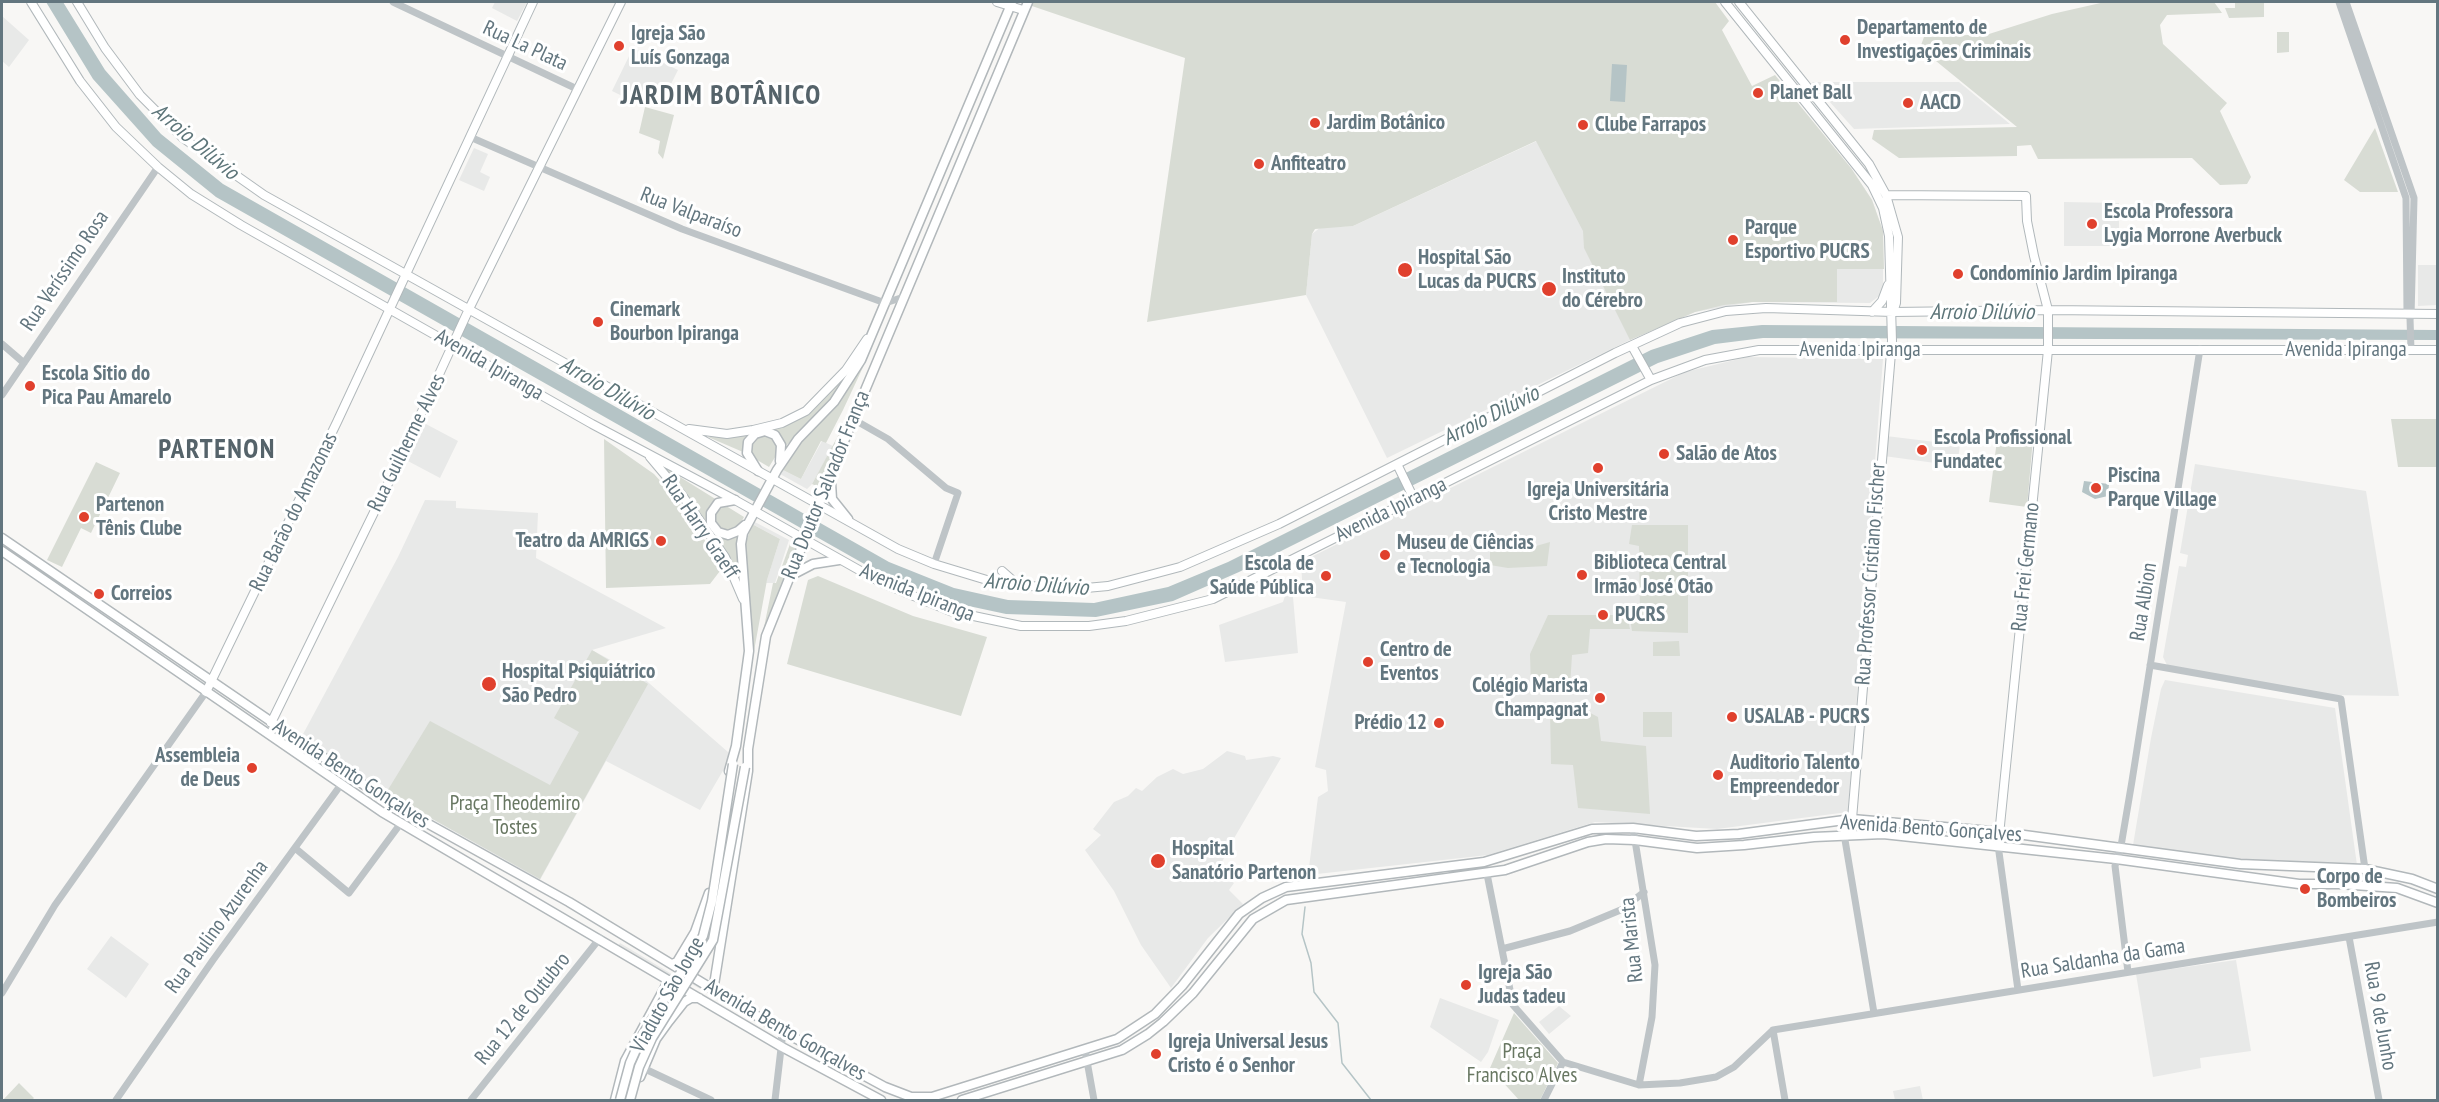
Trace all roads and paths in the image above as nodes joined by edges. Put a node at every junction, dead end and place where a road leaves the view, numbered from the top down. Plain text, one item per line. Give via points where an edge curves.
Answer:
1 (32, 2) edge
2 (77, 2) edge
3 (393, 2) edge
4 (533, 2) edge
5 (621, 2) edge
6 (997, 2) edge
7 (1028, 2) edge
8 (1725, 2) edge
9 (1739, 2) edge
10 (2339, 2) edge
11 (2346, 2) edge
12 (1011, 4) edge
13 (1023, 10) junction
14 (508, 56) junction
15 (1797, 75) junction
16 (1789, 81) junction
17 (578, 89) junction
18 (470, 137) junction
19 (2393, 137) junction
20 (2385, 140) junction
21 (158, 167) junction
22 (538, 168) junction
23 (1882, 195) junction
24 (1890, 277) junction
25 (404, 278) junction
26 (904, 297) junction
27 (885, 303) junction
28 (390, 306) junction
29 (2048, 310) junction
30 (1872, 312) junction
31 (467, 313) junction
32 (2438, 314) edge
33 (1893, 315) junction
34 (2410, 317) junction
35 (877, 320) junction
36 (455, 342) junction
37 (2, 344) edge
38 (1891, 346) junction
39 (2048, 347) junction
40 (2410, 347) junction
41 (1634, 349) junction
42 (2200, 349) junction
43 (2438, 350) edge
44 (24, 363) junction
45 (1650, 377) junction
46 (2, 395) edge
47 (853, 419) junction
48 (679, 426) junction
49 (645, 452) junction
50 (1399, 467) junction
51 (777, 470) junction
52 (758, 471) junction
53 (832, 474) junction
54 (772, 479) junction
55 (1413, 495) junction
56 (735, 500) junction
57 (820, 504) junction
58 (756, 509) junction
59 (848, 519) junction
60 (749, 520) junction
61 (806, 537) junction
62 (2, 538) edge
63 (2, 551) edge
64 (839, 560) junction
65 (934, 564) junction
66 (1002, 571) dead end
67 (790, 576) junction
68 (991, 576) dead end
69 (983, 580) junction
70 (1018, 586) junction
71 (747, 608) junction
72 (2150, 665) junction
73 (212, 682) junction
74 (206, 692) junction
75 (271, 723) junction
76 (736, 746) junction
77 (748, 749) junction
78 (348, 775) junction
79 (341, 784) junction
80 (1852, 819) junction
81 (401, 823) junction
82 (1633, 828) junction
83 (2002, 832) junction
84 (1845, 834) junction
85 (1635, 840) junction
86 (1998, 845) junction
87 (2121, 846) junction
88 (295, 848) junction
89 (2116, 859) junction
90 (2365, 869) junction
91 (1487, 874) junction
92 (2339, 884) junction
93 (2438, 889) edge
94 (1644, 892) junction
95 (2438, 903) edge
96 (2438, 922) edge
97 (695, 932) junction
98 (2349, 937) junction
99 (600, 938) junction
100 (721, 943) junction
101 (1502, 949) junction
102 (672, 964) junction
103 (2128, 972) junction
104 (669, 980) junction
105 (2018, 990) junction
106 (2, 993) edge
107 (718, 993) junction
108 (700, 998) junction
109 (651, 1010) junction
110 (1874, 1013) junction
111 (669, 1021) junction
112 (780, 1030) junction
113 (1773, 1030) junction
114 (782, 1047) junction
115 (1085, 1050) junction
116 (1087, 1062) junction
117 (1563, 1062) junction
118 (643, 1068) junction
119 (1639, 1085) junction
120 (931, 1099) edge
121 (116, 1101) edge
122 (471, 1101) edge
123 (615, 1101) edge
124 (620, 1101) edge
125 (632, 1101) edge
126 (711, 1101) edge
127 (775, 1101) edge
128 (881, 1101) edge
129 (962, 1101) edge
130 (1094, 1101) edge
131 (1544, 1101) edge
132 (1785, 1101) edge
133 (2379, 1101) edge

1 - 21 main road, Avenida Ipiranga via 80,81 116,127
2 - 25 main road, Avenida Ipiranga via 140,95 183,138 264,195
3 - 14 street, Rua La Plata
4 - 14 main road, Rua Barão do Amazonas
5 - 17 main road, Rua Guilherme Alves
6 - 12 main road
7 - 13 main road, Rua Doutor Salvador França
8 - 16 main road, Rua Professor Cristiano Fischer
9 - 15 main road, Rua Professor Cristiano Fischer
10 - 20 street
11 - 19 street
12 - 13 main road
12 - 27 main road, Rua Doutor Salvador França
13 - 26 main road, Rua Doutor Salvador França
14 - 17 street, Rua La Plata
14 - 18 main road, Rua Barão do Amazonas
15 - 16 main road
15 - 23 main road, Rua Professor Cristiano Fischer via 1869,164
16 - 23 main road, Rua Professor Cristiano Fischer
17 - 22 main road, Rua Guilherme Alves
18 - 22 street, Rua Valparaíso
18 - 25 main road, Rua Barão do Amazonas
19 - 20 street
19 - 34 street via 2414,198
20 - 34 street via 2406,198
21 - 28 main road, Avenida Ipiranga via 191,194 241,225
21 - 44 street, Rua Veríssimo Rosa
22 - 27 street, Rua Valparaíso via 682,229
22 - 31 main road, Rua Guilherme Alves
23 - 24 main road, Rua Professor Cristiano Fischer
23 - 29 main road, Rua Frei Germano via 2026,196 2027,221
23 - 33 main road, Rua Professor Cristiano Fischer via 1895,220 1899,254
24 - 30 main road via 1882,301
24 - 33 main road, Rua Professor Cristiano Fischer
25 - 28 main road, Rua Barão do Amazonas
25 - 31 main road, Avenida Ipiranga
26 - 27 street
26 - 47 main road, Rua Doutor Salvador França
27 - 35 main road, Rua Doutor Salvador França
28 - 36 main road, Avenida Ipiranga
28 - 73 main road, Rua Barão do Amazonas
29 - 33 main road, Avenida Ipiranga
29 - 34 main road, Avenida Ipiranga
29 - 39 main road, Rua Frei Germano
30 - 33 main road, Avenida Ipiranga
30 - 41 main road, Avenida Ipiranga via 1766,308 1726,311 1680,324
31 - 36 main road, Rua Guilherme Alves
31 - 48 main road, Avenida Ipiranga
32 - 34 main road, Avenida Ipiranga
33 - 38 main road, Rua Professor Cristiano Fischer
34 - 40 street
35 - 48 main road, Rua Doutor Salvador França via 846,370 806,411 782,423 728,434
35 - 51 main road, Rua Doutor Salvador França via 849,382 798,439
36 - 49 main road, Avenida Ipiranga
36 - 75 main road, Rua Guilherme Alves
37 - 44 street
38 - 39 main road, Avenida Ipiranga
38 - 45 main road, Avenida Ipiranga via 1759,350 1704,360
38 - 80 main road, Rua Professor Cristiano Fischer
39 - 42 main road, Avenida Ipiranga
39 - 83 main road, Rua Frei Germano
40 - 42 main road, Avenida Ipiranga
40 - 43 main road, Avenida Ipiranga
41 - 45 main road
41 - 50 main road, Avenida Ipiranga
42 - 72 street, Rua Albion
44 - 46 street, Rua Veríssimo Rosa
45 - 55 main road, Avenida Ipiranga
47 - 53 main road, Rua Doutor Salvador França
47 - 65 street via 958,493
48 - 52 main road, Avenida Ipiranga
49 - 56 main road, Avenida Ipiranga
49 - 71 main road, Rua Harry Graeff via 682,495 725,557
50 - 55 main road
50 - 70 main road, Avenida Ipiranga via 1180,567 1108,586
51 - 52 main road via 781,445 775,435 765,431 751,437 747,447 751,463
51 - 54 main road, Rua Doutor Salvador França
52 - 54 main road, Avenida Ipiranga
53 - 57 main road, Rua Doutor Salvador França
53 - 59 main road via 832,499
54 - 57 main road, Avenida Ipiranga
54 - 58 main road, Rua Doutor Salvador França
55 - 64 main road, Avenida Ipiranga via 1213,599 1089,626 1021,626 962,614 882,584
56 - 58 main road, Avenida Ipiranga
56 - 60 main road via 723,500 714,507 710,518 714,528 723,534 733,534
57 - 59 main road, Avenida Ipiranga
57 - 61 main road, Rua Doutor Salvador França
58 - 60 main road, Rua Doutor Salvador França
58 - 61 main road, Avenida Ipiranga
59 - 65 main road, Avenida Ipiranga via 898,549
60 - 71 main road, Rua Doutor Salvador França via 741,544
61 - 64 main road, Avenida Ipiranga
61 - 67 main road, Rua Doutor Salvador França
62 - 73 main road, Avenida Bento Gonçalves
63 - 74 main road, Avenida Bento Gonçalves
64 - 67 main road via 813,564
65 - 69 main road, Avenida Ipiranga
66 - 70 main road
67 - 77 main road, Rua Doutor Salvador França via 766,636
68 - 69 main road
69 - 70 main road, Avenida Ipiranga
71 - 76 main road, Rua Doutor Salvador França via 749,651
72 - 87 street, Rua Albion
72 - 90 street via 2341,699
73 - 74 main road, Rua Barão do Amazonas
73 - 75 main road, Avenida Bento Gonçalves
74 - 79 main road, Avenida Bento Gonçalves
74 - 106 street, Rua Barão do Amazonas via 55,905
75 - 78 main road, Avenida Bento Gonçalves
76 - 97 main road, Rua Doutor Salvador França via 708,901
76 - 124 main road, Viaduto São Jorge, bridge via 702,936 644,1034 630,1063
77 - 100 main road, Rua Doutor Salvador França via 748,771
77 - 125 main road, Viaduto São Jorge, bridge via 713,940 652,1038 639,1067
78 - 79 street, Rua Paulino Azurenha
78 - 102 main road, Avenida Bento Gonçalves
79 - 81 main road, Avenida Bento Gonçalves
79 - 88 street, Rua Paulino Azurenha
80 - 82 main road, Avenida Bento Gonçalves via 1696,836
80 - 83 main road, Avenida Bento Gonçalves
80 - 84 main road, Rua Professor Cristiano Fischer
81 - 88 street via 350,893
81 - 99 main road, Avenida Bento Gonçalves
82 - 85 street, Rua Marista
82 - 115 main road, Avenida Bento Gonçalves via 1592,829 1484,862 1286,887 1239,914 1155,1014 1117,1039
83 - 86 main road, Rua Frei Germano
83 - 87 main road, Avenida Bento Gonçalves
84 - 85 main road, Avenida Bento Gonçalves via 1697,848
84 - 86 main road, Avenida Bento Gonçalves
84 - 110 street
85 - 91 main road, Avenida Bento Gonçalves via 1588,842
85 - 94 street, Rua Marista
86 - 89 main road, Avenida Bento Gonçalves
86 - 105 street
87 - 89 street, Rua Albion
87 - 90 main road, Avenida Bento Gonçalves via 2240,864
88 - 121 street, Rua Paulino Azurenha
89 - 92 main road, Avenida Bento Gonçalves via 2238,878
89 - 103 street via 2114,870
90 - 92 street via 2358,878
90 - 93 main road, Avenida Bento Gonçalves
91 - 101 street
91 - 116 main road, Avenida Bento Gonçalves via 1299,896 1273,906 1253,919 1163,1022 1122,1050
92 - 95 main road, Avenida Bento Gonçalves via 2397,888
94 - 101 street via 1623,909 1570,931
94 - 119 street, Rua Marista via 1655,965 1652,1017
96 - 98 street, Rua Saldanha da Gama
97 - 100 main road via 708,946
97 - 102 main road, Rua Doutor Salvador França
98 - 103 street, Rua Saldanha da Gama
98 - 133 street, Rua 9 de Junho
99 - 104 main road, Avenida Bento Gonçalves
99 - 122 street, Rua 12 de Outubro
100 - 107 main road, Rua Doutor Salvador França via 714,985
101 - 117 street via 1513,1005
102 - 107 main road, Avenida Bento Gonçalves
103 - 105 street, Rua Saldanha da Gama
104 - 108 main road, Avenida Bento Gonçalves
104 - 109 main road
105 - 110 street, Rua Saldanha da Gama
107 - 112 main road, Avenida Bento Gonçalves
108 - 111 main road via 684,1002
108 - 114 main road, Avenida Bento Gonçalves
109 - 111 main road via 664,1012
109 - 123 main road via 625,1061
110 - 113 street, Rua Saldanha da Gama
111 - 118 main road
112 - 114 street
112 - 120 main road, Avenida Bento Gonçalves via 885,1087 911,1097
113 - 119 street via 1734,1067 1716,1077
113 - 132 street
114 - 127 street
114 - 128 main road, Avenida Bento Gonçalves
115 - 116 street
115 - 120 main road, Avenida Bento Gonçalves
116 - 129 main road, Avenida Bento Gonçalves
116 - 130 street
117 - 119 street
117 - 131 street
118 - 125 main road
118 - 126 street

